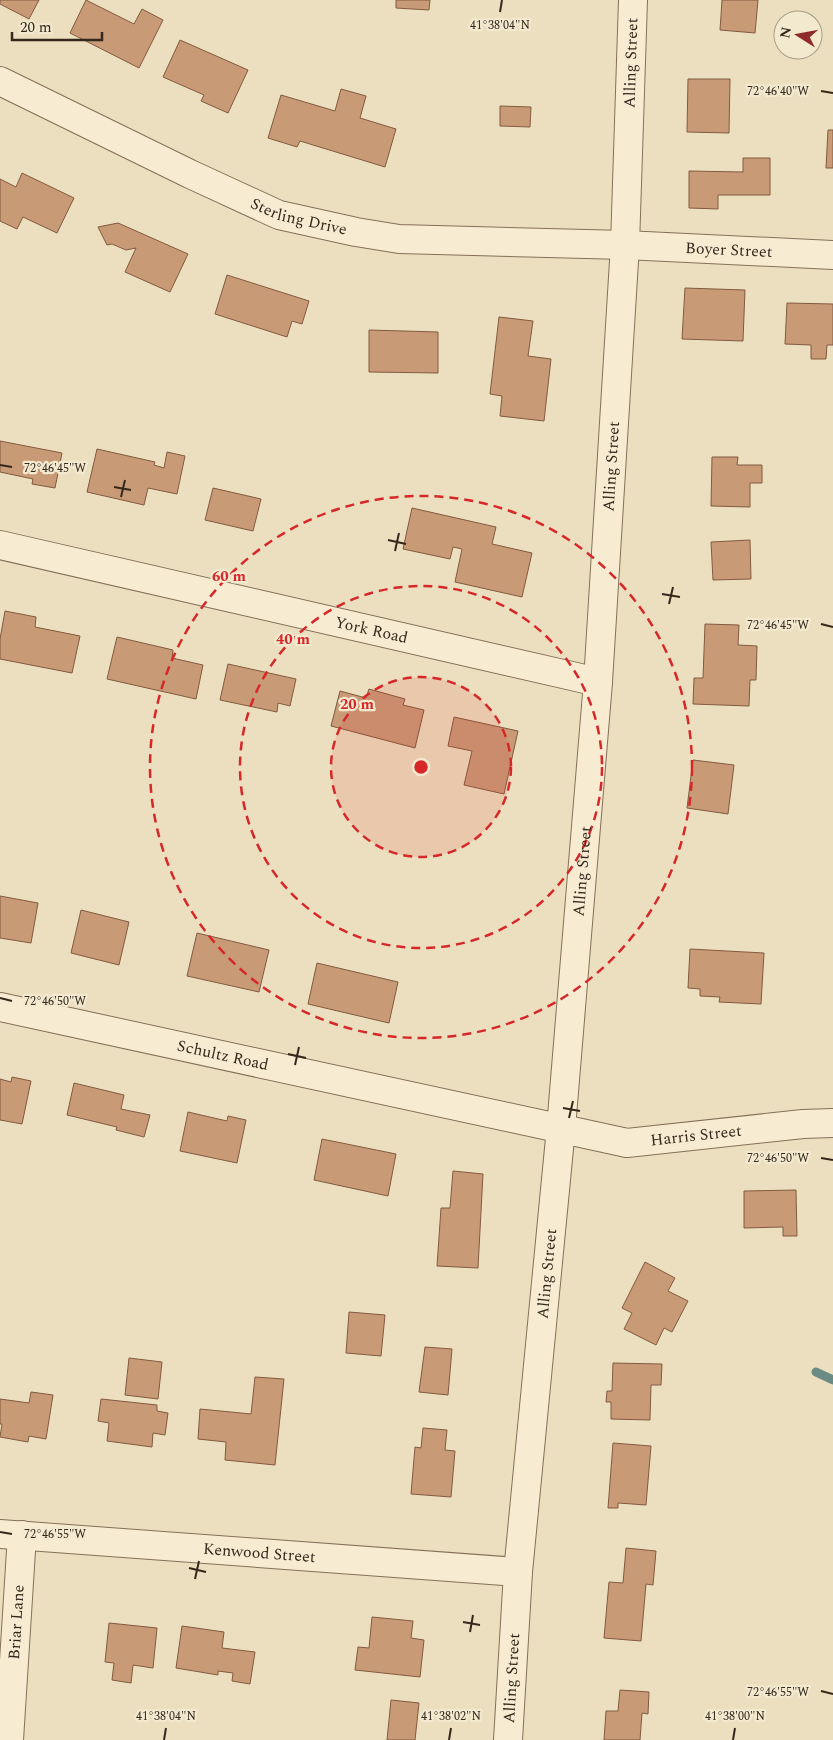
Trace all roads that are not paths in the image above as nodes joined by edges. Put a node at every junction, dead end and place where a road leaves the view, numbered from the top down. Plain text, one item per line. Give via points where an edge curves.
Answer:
1 (634, 0) edge
2 (0, 81) edge
3 (625, 246) junction
4 (833, 255) edge
5 (0, 545) edge
6 (598, 682) junction
7 (0, 1008) edge
8 (833, 1123) edge
9 (561, 1128) junction
10 (11, 1535) edge
11 (518, 1572) junction
12 (10, 1740) edge
13 (508, 1740) edge

1 - 3 street, Alling Street
2 - 3 street, Sterling Drive via 279,214 399,239
3 - 4 street, Boyer Street
3 - 6 street, Alling Street
5 - 6 street, York Road
6 - 9 street, Alling Street
7 - 9 street, Schultz Road
8 - 9 street, Harris Street via 627,1143
9 - 11 street, Alling Street
10 - 11 street, Kenwood Street
10 - 12 street, Briar Lane
11 - 13 street, Alling Street

